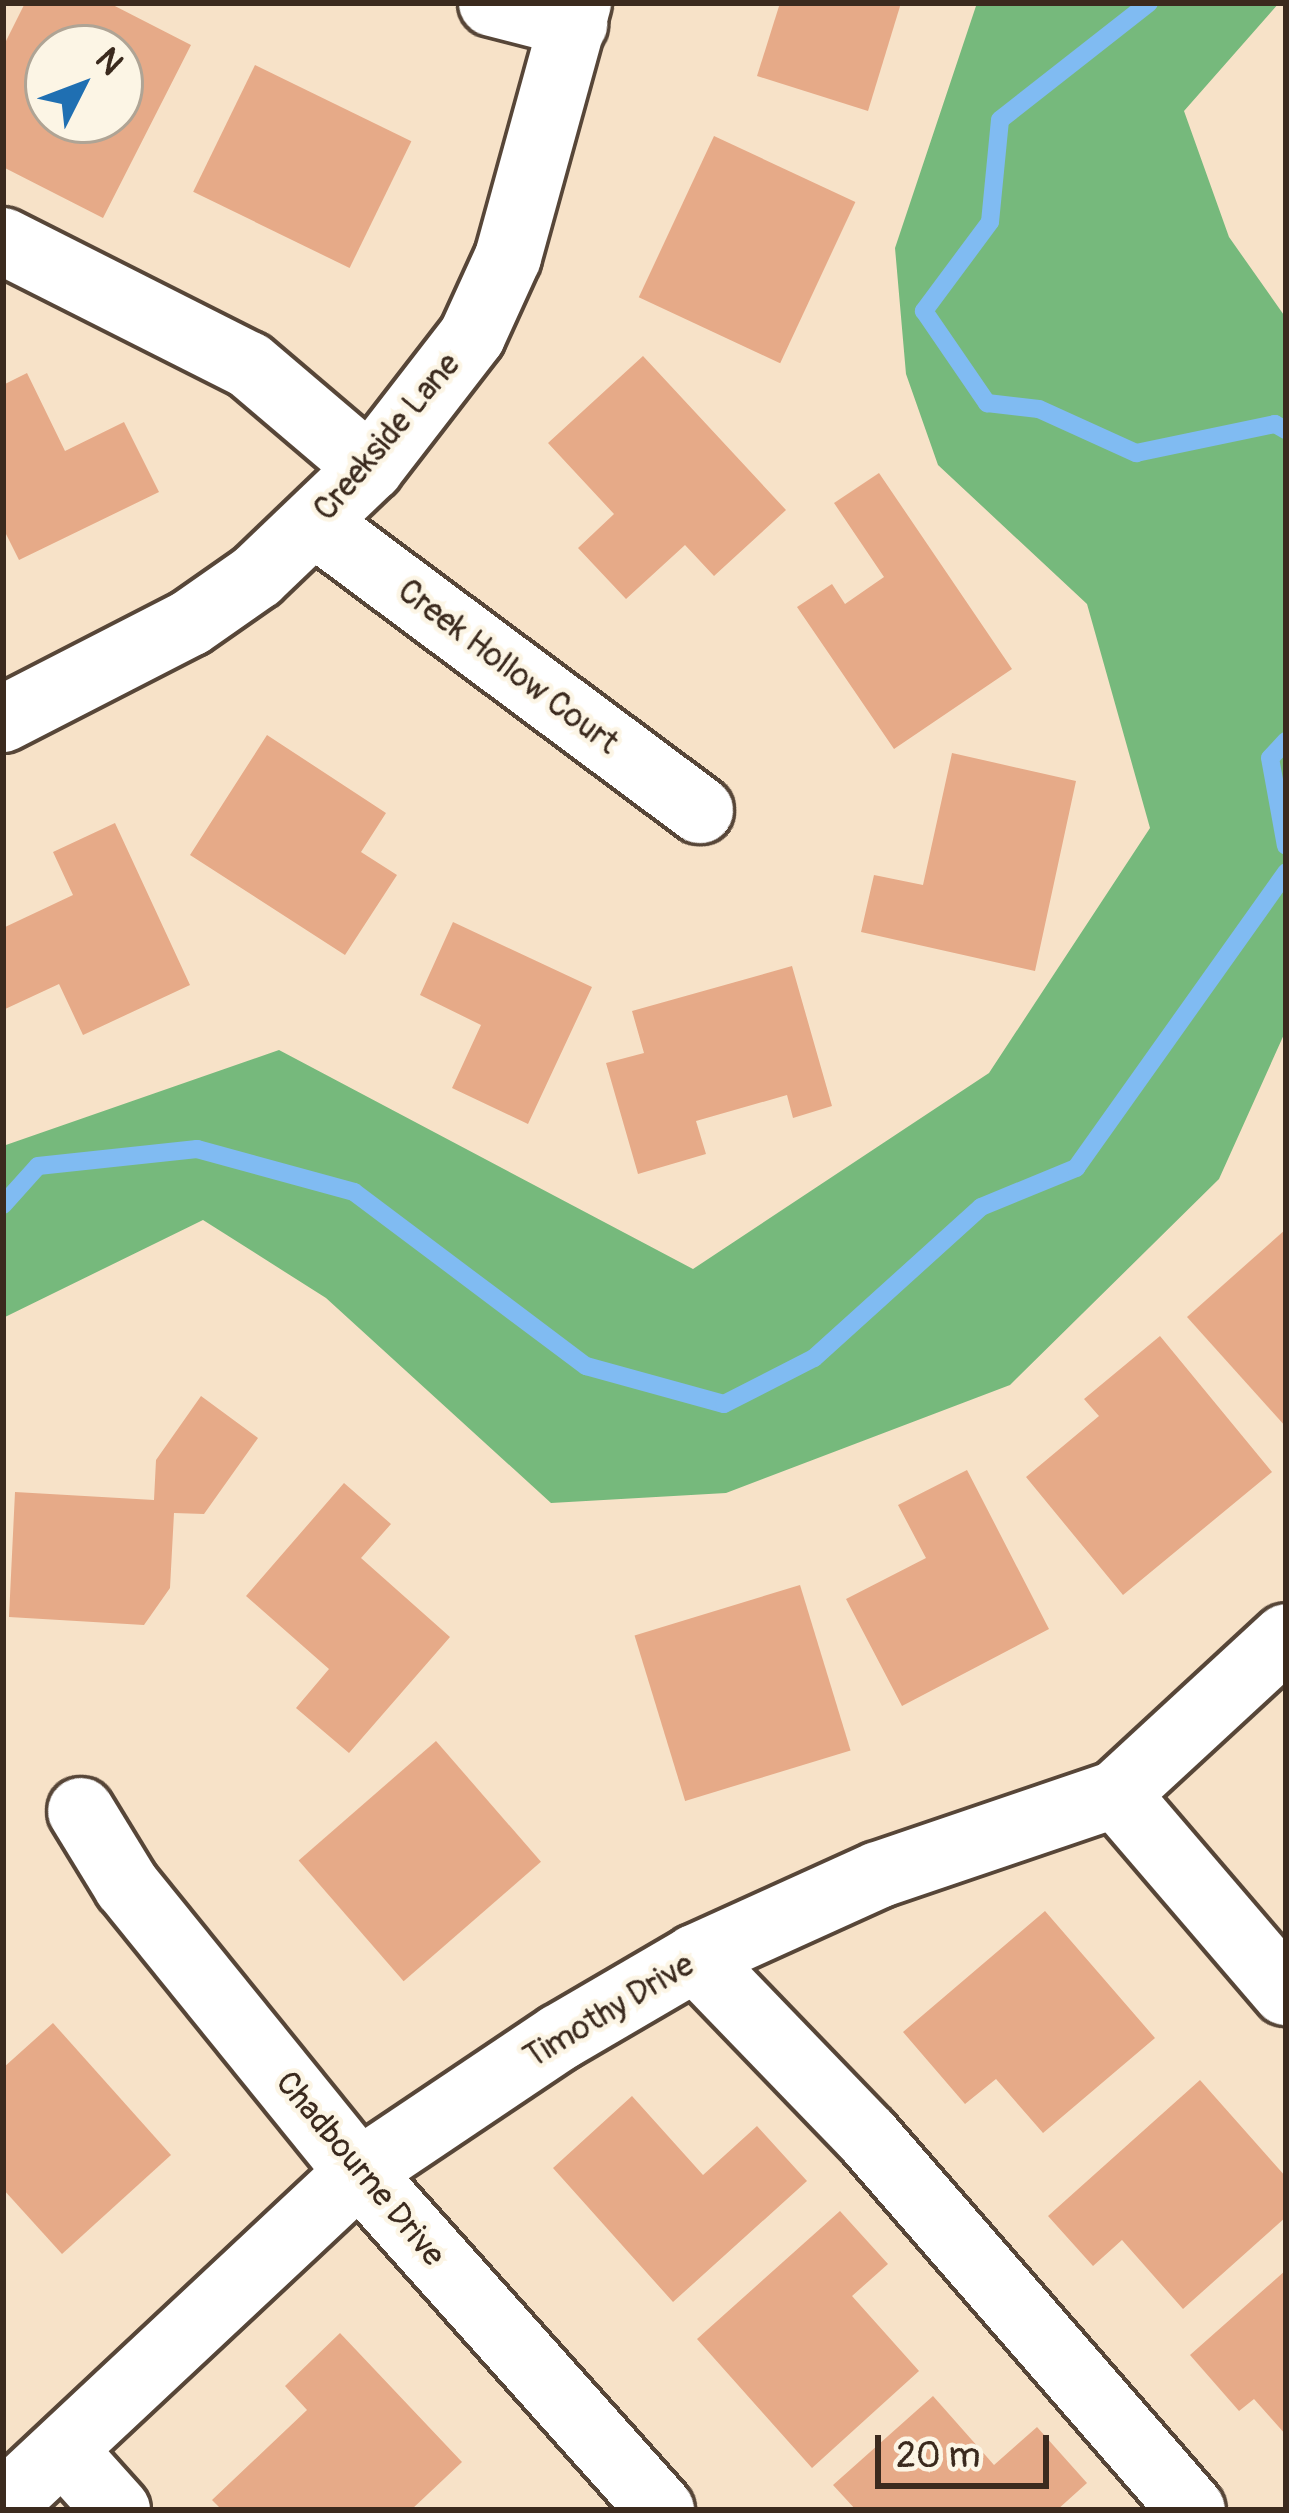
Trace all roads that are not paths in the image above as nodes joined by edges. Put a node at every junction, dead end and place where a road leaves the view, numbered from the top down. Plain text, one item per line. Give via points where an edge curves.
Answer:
1 (492, 3) edge
2 (576, 13) edge
3 (3, 242) edge
4 (370, 468) junction
5 (316, 524) junction
6 (3, 719) edge
7 (700, 810) dead end
8 (1286, 1637) edge
9 (1116, 1794) junction
10 (81, 1811) dead end
11 (695, 1958) junction
12 (1286, 1992) edge
13 (359, 2172) junction
14 (65, 2452) junction
15 (3, 2506) edge
16 (116, 2510) edge
17 (661, 2510) edge
18 (1192, 2510) edge

1 - 2 street
2 - 4 street, Creekside Lane via 508,256 472,335
3 - 4 street via 249,365
4 - 5 street, Creekside Lane
5 - 6 street, Creekside Lane via 190,622
5 - 7 street, Creek Hollow Court
8 - 9 street, Timothy Drive
9 - 11 street, Timothy Drive via 878,1875
9 - 12 street
10 - 13 street, Chadbourne Drive via 127,1886
11 - 13 street, Timothy Drive
11 - 18 street via 867,2136
13 - 14 street, Timothy Drive
13 - 17 street, Chadbourne Drive
14 - 15 street, Timothy Drive
14 - 16 street

